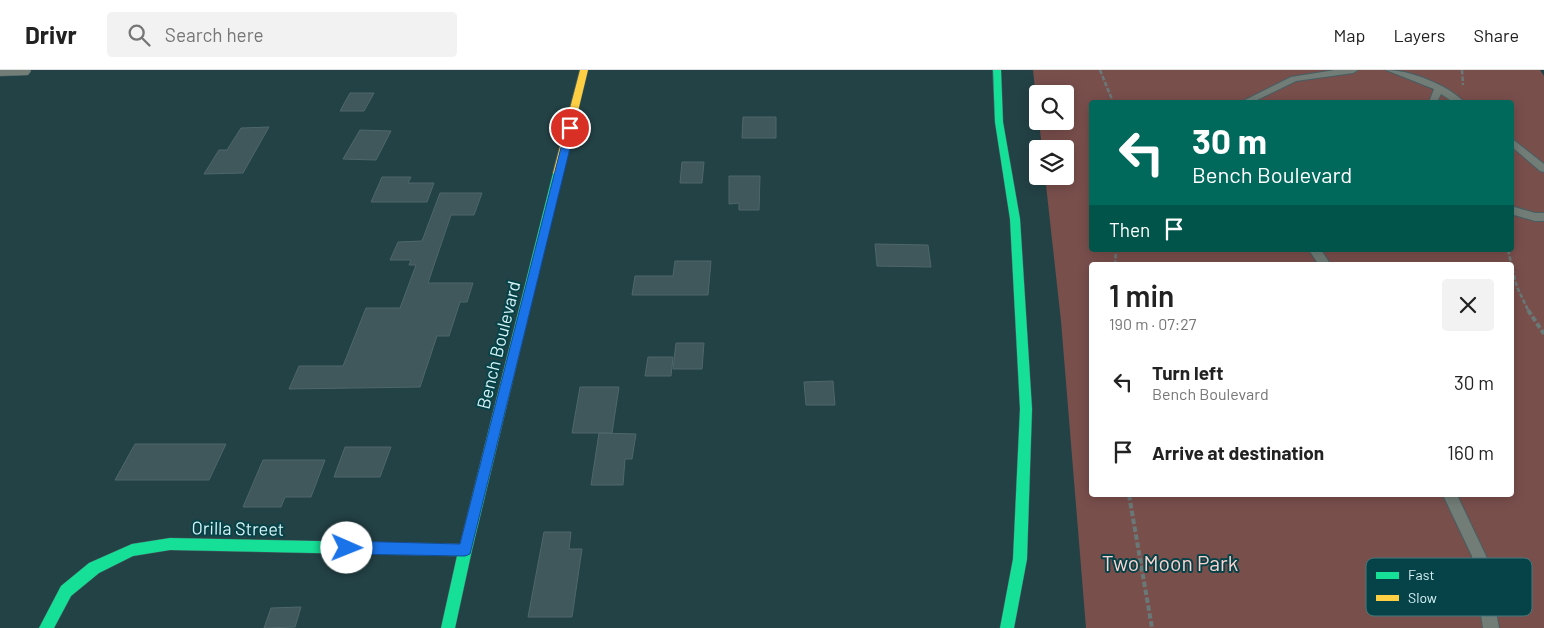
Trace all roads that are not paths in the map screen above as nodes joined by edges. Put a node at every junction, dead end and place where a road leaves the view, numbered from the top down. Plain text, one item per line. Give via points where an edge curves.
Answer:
1 (584, 70) edge
2 (997, 70) edge
3 (1353, 70) edge
4 (1391, 70) edge
5 (0, 71) edge
6 (22, 71) edge
7 (1438, 88) junction
8 (1250, 100) edge
9 (1434, 100) edge
10 (1456, 100) edge
11 (1514, 144) edge
12 (1544, 169) edge
13 (1514, 211) edge
14 (1544, 217) edge
15 (1451, 497) edge
16 (465, 550) junction
17 (1480, 558) edge
18 (46, 628) edge
19 (448, 628) edge
20 (1007, 628) edge

1 - 16 street, Bench Boulevard
2 - 20 street via 999,122 1015,218 1026,409 1020,559
3 - 8 lane via 1294,79
4 - 7 lane
5 - 6 street
7 - 9 lane
7 - 10 lane
11 - 12 lane
13 - 14 lane
15 - 17 lane
16 - 18 street, Orilla Street via 170,544 132,550 94,568 66,591
16 - 19 street, Bench Boulevard

